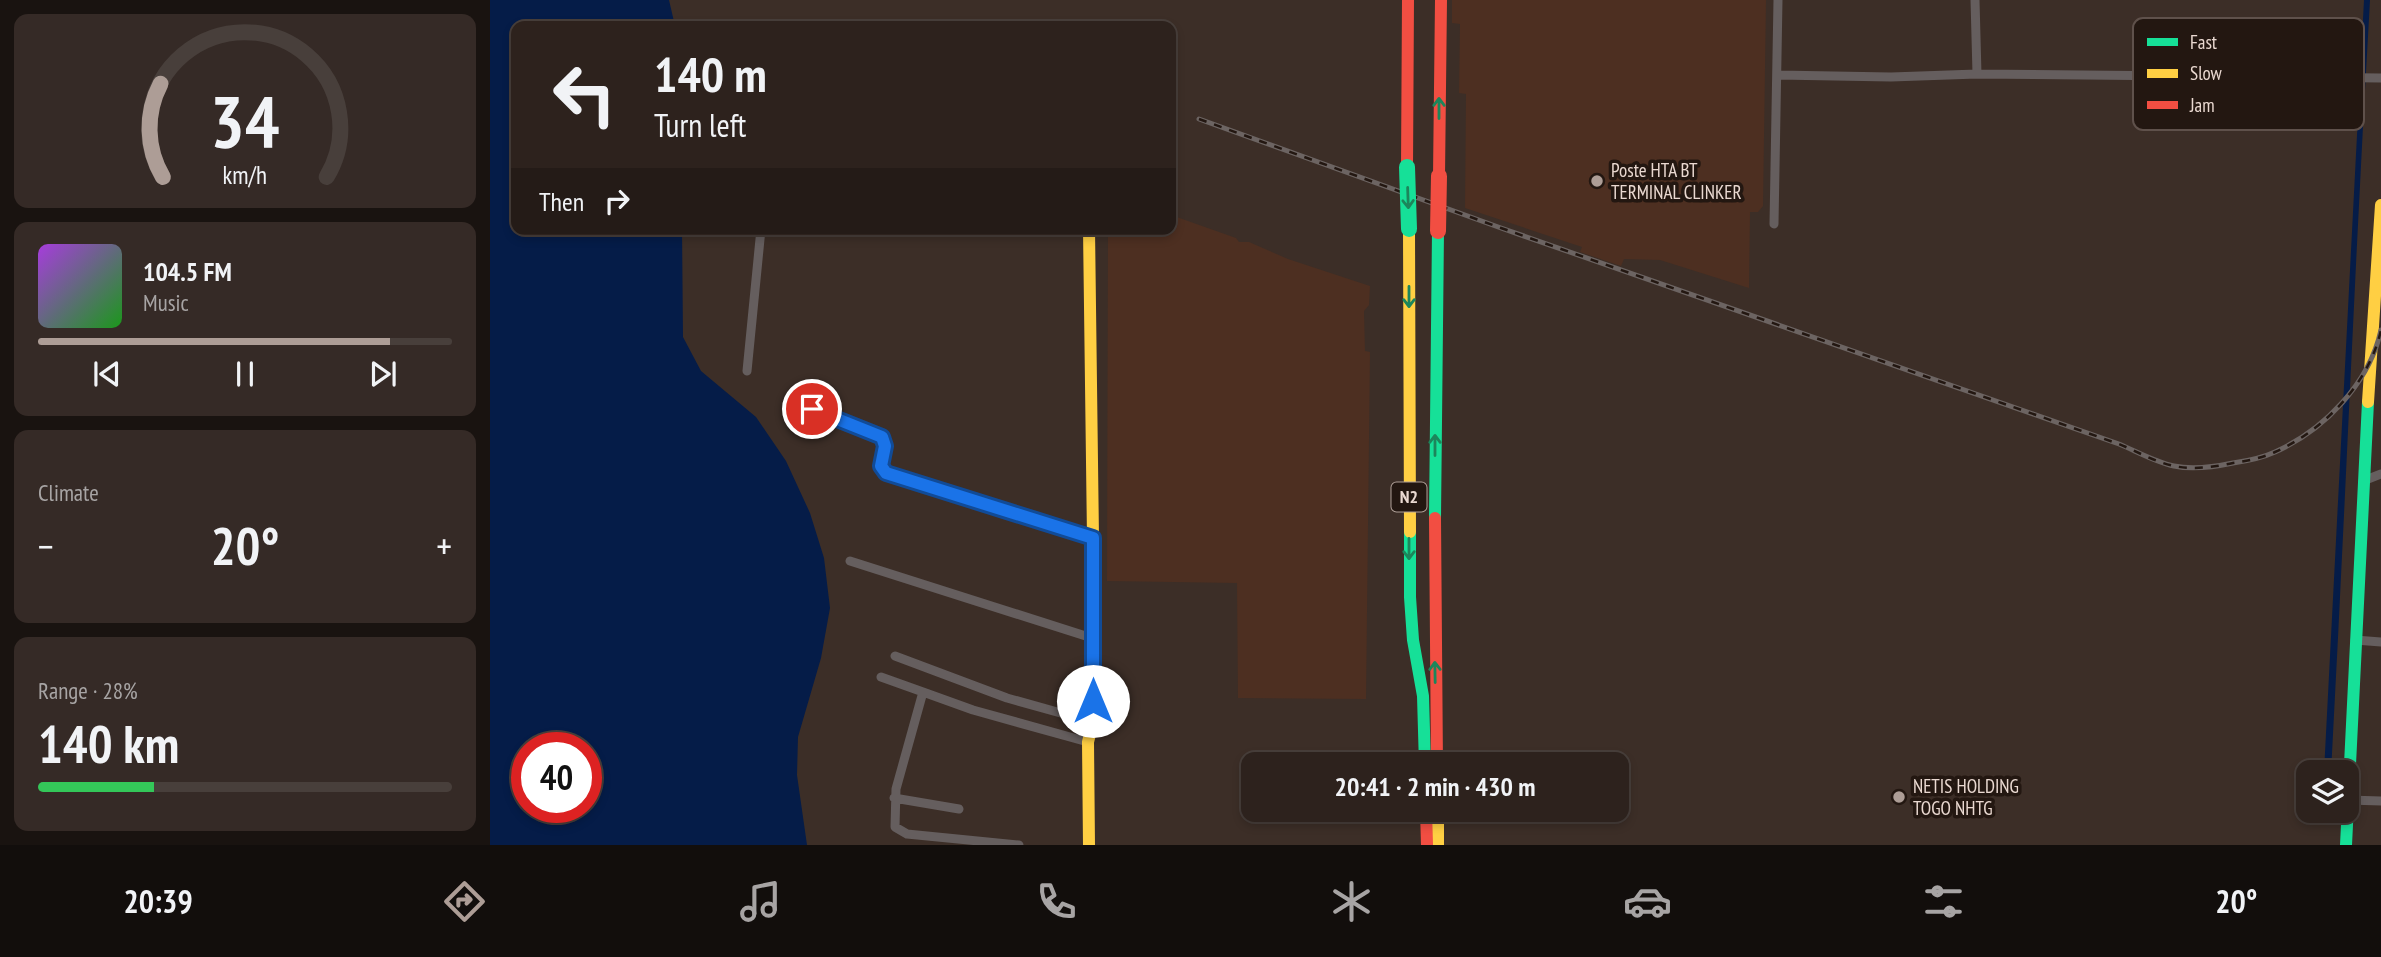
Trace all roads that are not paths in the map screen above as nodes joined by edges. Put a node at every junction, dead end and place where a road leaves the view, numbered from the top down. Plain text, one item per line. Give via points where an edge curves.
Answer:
1 (1408, 0) edge
2 (1441, 0) edge
3 (1778, 0) edge
4 (1975, 0) edge
5 (1977, 74) junction
6 (1777, 75) junction
7 (2133, 76) edge
8 (2381, 205) edge
9 (1774, 225) dead end
10 (760, 235) edge
11 (1089, 235) edge
12 (747, 371) dead end
13 (812, 409) dead end
14 (2381, 474) edge
15 (2363, 481) junction
16 (1093, 538) junction
17 (850, 561) dead end
18 (1092, 638) junction
19 (2355, 640) junction
20 (2381, 642) edge
21 (895, 656) dead end
22 (881, 677) dead end
23 (923, 691) junction
24 (1093, 722) junction
25 (1088, 742) junction
26 (1425, 752) edge
27 (1437, 752) edge
28 (2350, 760) edge
29 (894, 798) junction
30 (2359, 800) edge
31 (2381, 801) edge
32 (958, 809) dead end
33 (1426, 822) edge
34 (1438, 822) edge
35 (2347, 823) edge
36 (1019, 845) edge
37 (1089, 845) edge
38 (1427, 845) edge
39 (1438, 845) edge
40 (2346, 845) edge

1 -> 26 main road, N2, bridge via 1410,606 1423,696
27 -> 2 main road, N2, bridge
3 - 6 street
4 - 5 street
5 - 6 street
5 - 7 street
6 - 9 street
8 - 15 main road
10 - 12 street
11 - 16 main road
13 - 16 street via 882,437 881,466 886,473
14 - 15 street
15 - 19 main road
16 - 18 main road
17 - 18 street
18 - 24 main road
19 - 20 street
19 - 28 main road
21 - 24 street via 1007,698
22 - 23 street
23 - 25 street
23 - 29 street
24 - 25 main road
25 - 37 main road
29 - 32 street
29 - 36 street via 895,827 907,834
30 - 31 street
33 - 38 main road
34 - 39 main road
35 - 40 main road

